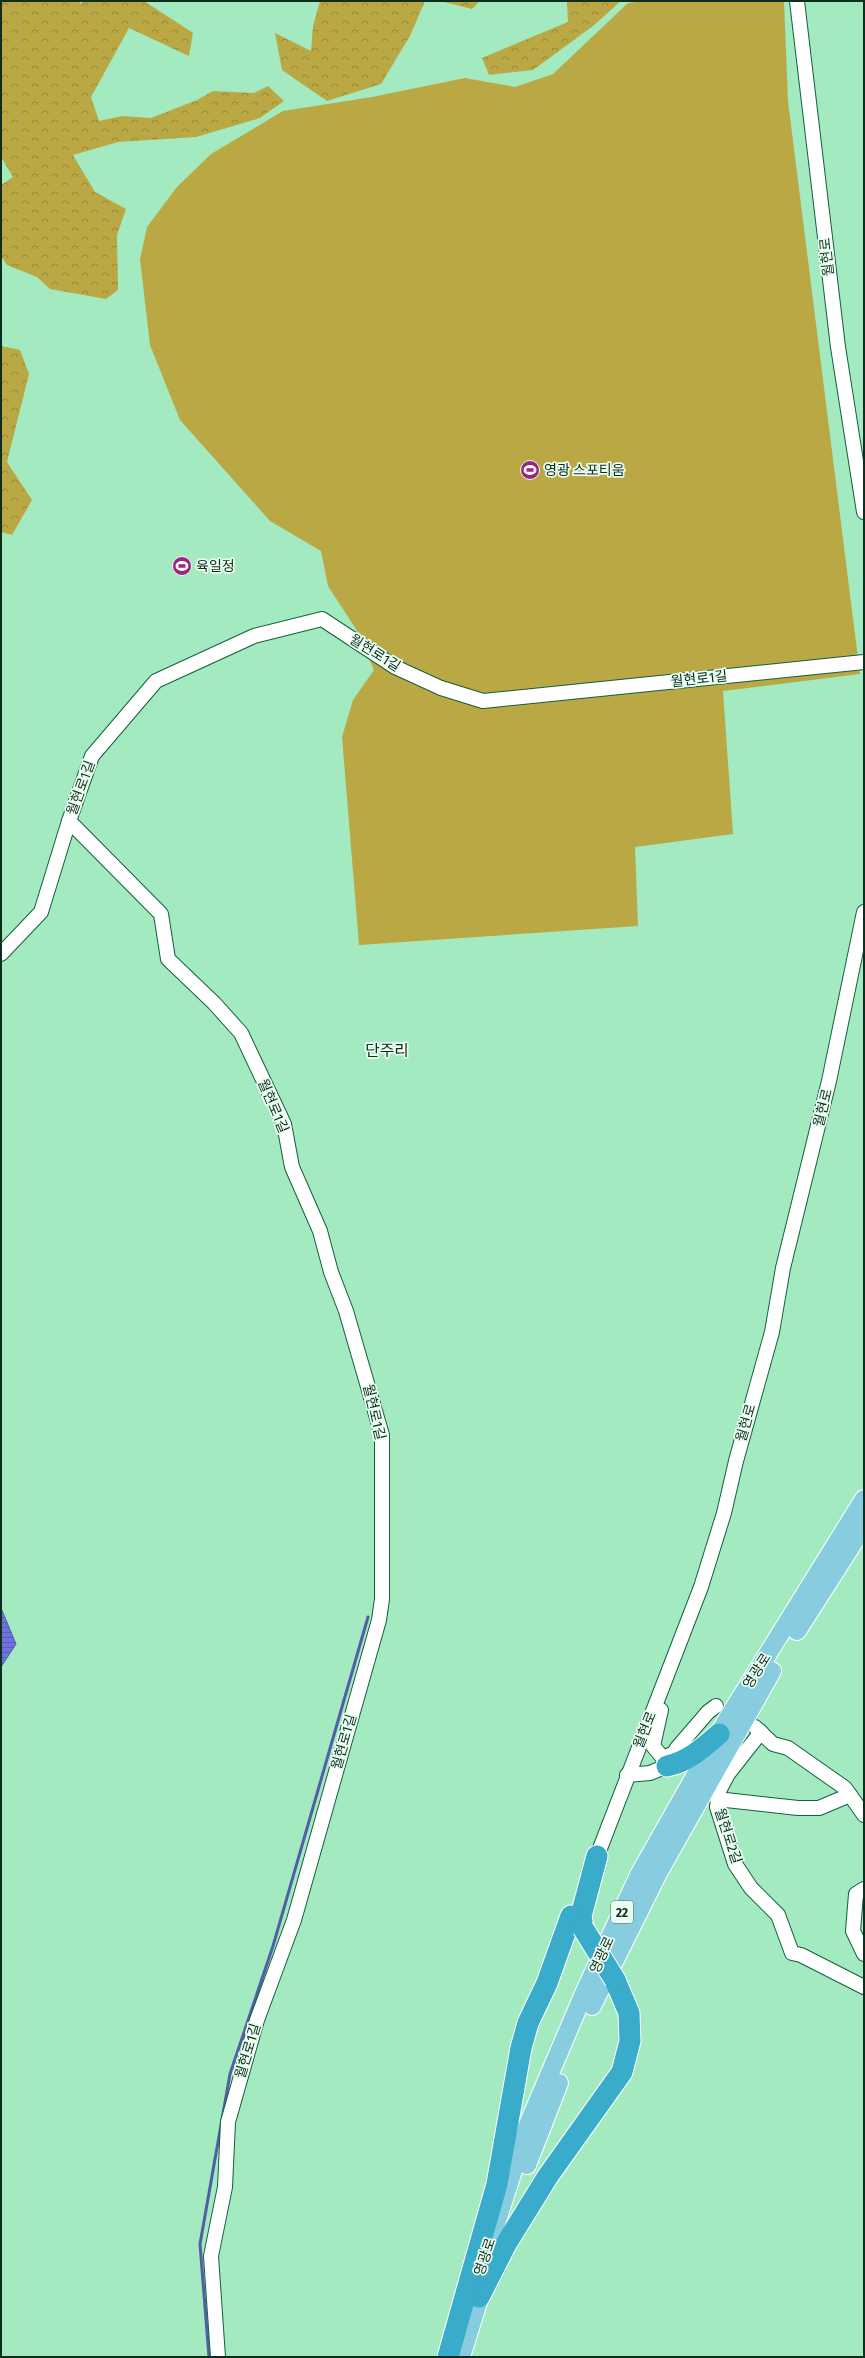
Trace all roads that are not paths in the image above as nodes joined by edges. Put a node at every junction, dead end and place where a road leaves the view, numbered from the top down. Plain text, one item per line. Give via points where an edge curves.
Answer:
1 (797, 1) edge
2 (864, 512) edge
3 (864, 662) edge
4 (69, 821) junction
5 (864, 912) edge
6 (1, 954) edge
7 (864, 1499) edge
8 (864, 1526) edge
9 (675, 1656) junction
10 (716, 1706) dead end
11 (719, 1734) junction
12 (671, 1759) junction
13 (627, 1775) junction
14 (850, 1794) junction
15 (717, 1799) junction
16 (864, 1815) edge
17 (597, 1856) joint
18 (864, 1889) edge
19 (577, 1922) junction
20 (864, 1954) edge
21 (864, 1987) edge
22 (479, 2297) junction
23 (218, 2357) edge
24 (449, 2357) edge
25 (461, 2357) edge

1 - 2 street, 월현로 via 838,347
3 - 4 street, 월현로1길 via 484,701 442,688 396,667 322,620 254,636 156,681 92,756
4 - 6 street via 41,912
4 - 23 street, 월현로1길 via 161,914 168,959 241,1032 284,1124 292,1166 320,1231 382,1435 382,1599 379,1620 294,1920 257,2020 228,2122 225,2187 211,2256
5 - 9 street, 월현로 via 829,1081 783,1268 772,1332 724,1513 701,1587
7 - 11 main road, 영광로 / 22
8 - 22 main road, 영광로 / 22 via 752,1705 626,1934 556,2091
9 - 12 street via 653,1746 663,1758
9 - 13 street, 월현로
10 - 12 street via 708,1712
11 - 12 highway via 696,1753 675,1764
11 - 24 main road, 영광로 / 22 via 639,1875 579,2005 527,2127 496,2225
12 - 13 street via 650,1773
13 - 17 street, 월현로
14 - 15 street via 819,1808
14 - 15 street, 월현로2길 via 788,1748 773,1744 758,1730 728,1774 718,1791
14 - 16 street, 월현로2길
15 - 21 street, 월현로2길 via 717,1807 735,1864 751,1888 778,1915 792,1954 801,1955
17 - 19 highway via 581,1916
18 - 20 street via 856,1894 853,1931
19 - 22 highway, bridge via 615,1980 629,2013 630,2041 622,2072 548,2176 506,2244
19 - 24 highway via 528,2022 521,2048 498,2184
22 - 25 main road, 영광로 / 22

